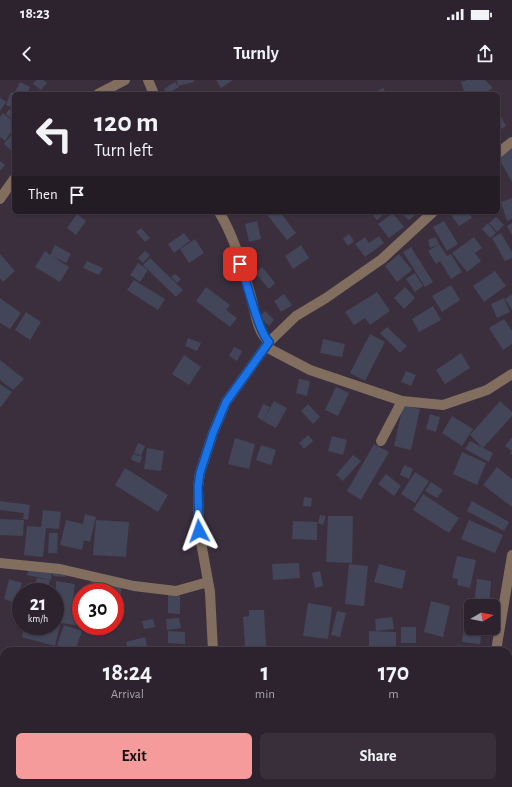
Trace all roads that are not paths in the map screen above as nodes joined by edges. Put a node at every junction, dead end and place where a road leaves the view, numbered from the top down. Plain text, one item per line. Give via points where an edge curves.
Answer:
1 (125, 80) edge
2 (148, 80) edge
3 (102, 92) edge
4 (153, 92) edge
5 (512, 142) edge
6 (500, 151) edge
7 (12, 182) edge
8 (0, 199) edge
9 (220, 214) edge
10 (431, 214) edge
11 (268, 344) junction
12 (512, 374) edge
13 (402, 401) junction
14 (381, 441) dead end
15 (512, 555) edge
16 (0, 563) edge
17 (208, 582) junction
18 (213, 647) edge
19 (497, 647) edge

1 - 3 street
2 - 4 street
5 - 6 street
7 - 8 street
9 - 11 street
10 - 11 street via 382,259 296,316
11 - 13 street via 310,370
11 - 17 street via 226,402 200,473 199,523
12 - 13 street via 487,390 443,405
13 - 14 street
15 - 19 street
16 - 17 street via 60,569 134,586 176,591
17 - 18 street

